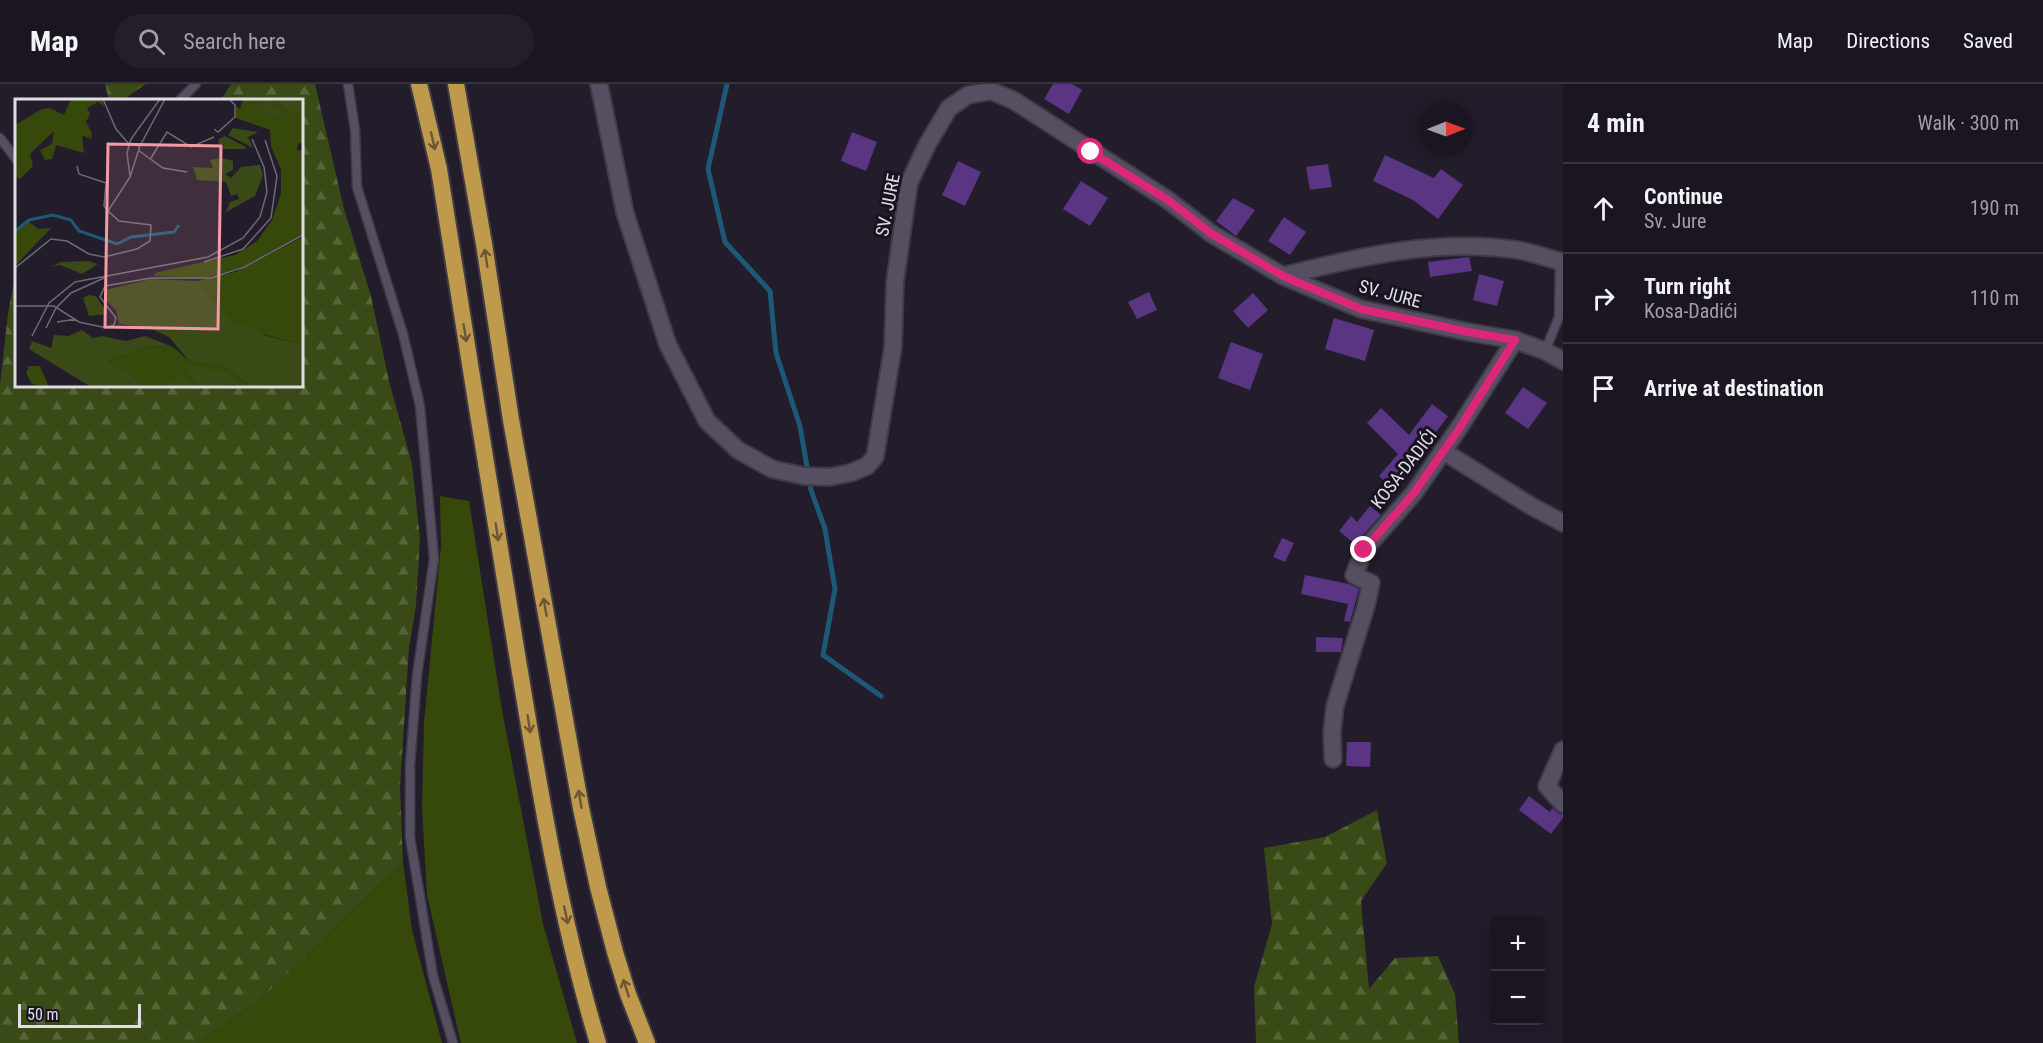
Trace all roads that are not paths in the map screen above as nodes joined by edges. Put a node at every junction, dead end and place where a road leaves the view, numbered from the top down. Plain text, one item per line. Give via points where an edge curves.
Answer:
1 (196, 84) edge
2 (348, 84) edge
3 (419, 84) edge
4 (456, 84) edge
5 (599, 84) edge
6 (994, 88) edge
7 (181, 99) edge
8 (0, 138) edge
9 (15, 158) edge
10 (1562, 261) edge
11 (1283, 276) junction
12 (1515, 340) junction
13 (1545, 351) junction
14 (1563, 361) edge
15 (1443, 451) junction
16 (1563, 524) edge
17 (1563, 750) edge
18 (1333, 759) dead end
19 (1563, 804) edge
20 (453, 1043) edge
21 (598, 1043) edge
22 (647, 1043) edge

1 - 7 lane
2 - 20 lane via 357,187 403,334 420,406 434,560 417,675 410,766 410,837 434,976
3 -> 21 highway via 439,169 536,769 566,916
22 -> 4 highway via 615,952 581,808
5 - 6 street, SV. JURE via 625,213 668,345 707,421 738,450 772,469 812,477 850,473 867,466 875,457 893,347 895,282 909,183 949,108 968,95
6 - 11 street, SV. JURE via 1168,200 1212,234
8 - 9 lane
10 - 11 street via 1523,251 1486,248 1401,250
10 - 13 lane via 1559,317
11 - 12 street, SV. JURE via 1361,309
12 - 13 street, SV. JURE
12 - 15 street, KOSA-DADIĆI
13 - 14 street, SV. JURE
15 - 16 street
15 - 18 street, KOSA-DADIĆI via 1414,493 1364,550 1354,575 1371,584 1335,705
17 - 19 street via 1546,786

